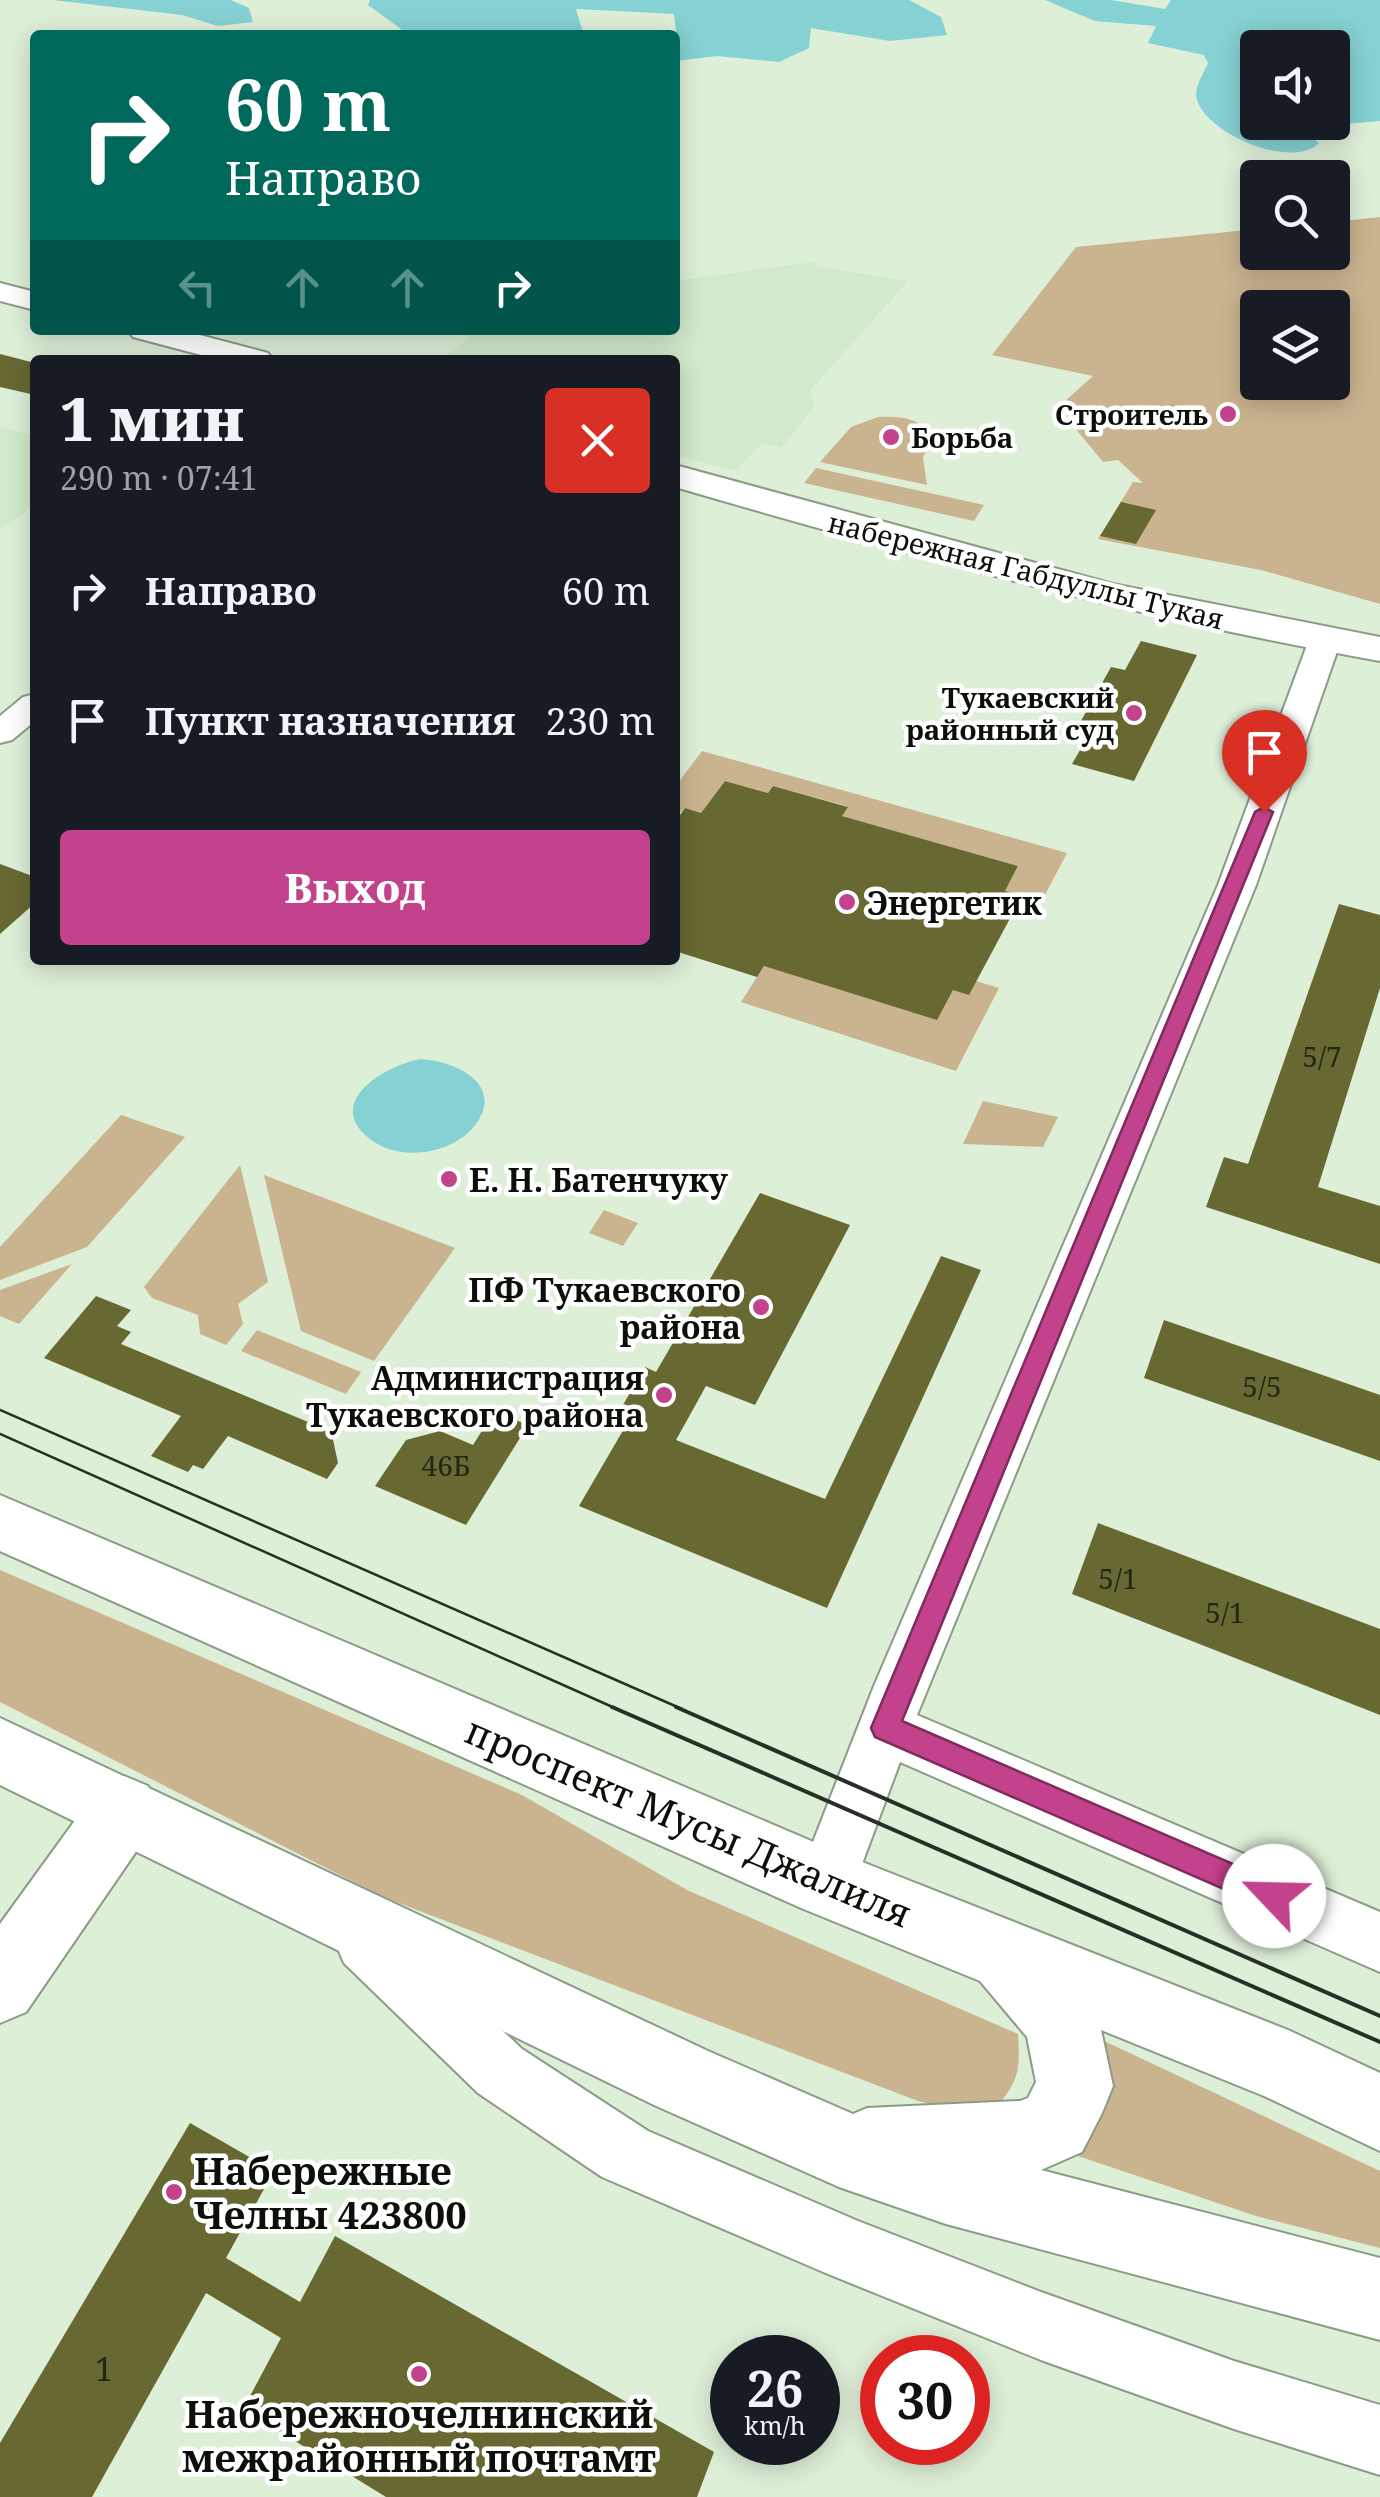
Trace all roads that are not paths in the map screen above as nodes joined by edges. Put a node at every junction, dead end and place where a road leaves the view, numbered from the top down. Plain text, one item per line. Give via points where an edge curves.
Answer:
1 (0, 292) edge
2 (30, 300) edge
3 (163, 335) edge
4 (238, 355) edge
5 (680, 477) edge
6 (1326, 640) junction
7 (1380, 649) edge
8 (30, 708) edge
9 (0, 733) edge
10 (0, 1522) edge
11 (885, 1728) junction
12 (0, 1750) edge
13 (124, 1810) junction
14 (826, 1883) junction
15 (332, 1909) junction
16 (1380, 1942) edge
17 (1000, 1951) junction
18 (0, 1986) edge
19 (1288, 2068) junction
20 (1380, 2073) edge
21 (1380, 2113) edge
22 (840, 2148) junction
23 (1380, 2298) edge
24 (1380, 2440) edge

1 - 2 main road
3 - 4 main road
5 - 6 main road, набережная Габдуллы Тукая via 1100,594
6 - 7 main road, набережная Габдуллы Тукая
6 - 11 street via 1236,885
8 - 9 street
10 - 14 main road, проспект Мусы Джалиля
11 - 14 street
11 - 16 street
12 - 13 main road
13 - 15 main road
13 - 18 main road
14 - 17 main road, проспект Мусы Джалиля
15 - 22 main road
15 - 24 street via 500,2071 625,2154 1007,2313
17 - 19 main road, проспект Мусы Джалиля
17 - 22 main road via 1060,2019 1074,2086 1055,2125 1022,2140
19 - 20 main road
19 - 21 main road, проспект Мусы Джалиля
22 - 23 main road via 946,2186

